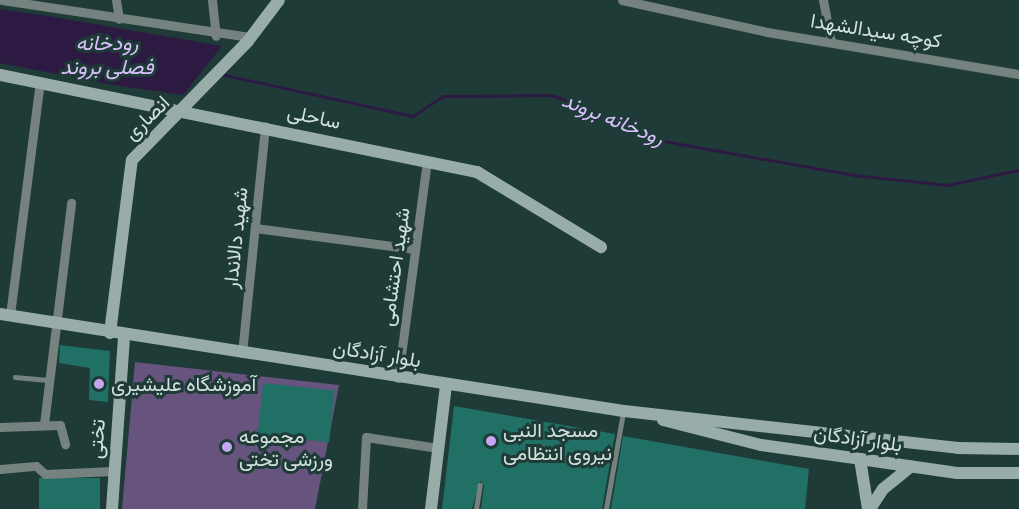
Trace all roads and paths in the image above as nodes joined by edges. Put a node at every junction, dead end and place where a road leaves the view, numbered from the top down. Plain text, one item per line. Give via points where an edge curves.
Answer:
1 (2, 0) edge
2 (116, 0) edge
3 (212, 0) edge
4 (279, 0) edge
5 (622, 0) edge
6 (823, 0) edge
7 (32, 2) edge
8 (119, 19) junction
9 (216, 36) junction
10 (250, 39) junction
11 (831, 42) junction
12 (1019, 74) edge
13 (0, 75) edge
14 (40, 82) junction
15 (180, 113) junction
16 (265, 126) junction
17 (427, 161) junction
18 (71, 203) dead end
19 (255, 228) junction
20 (601, 247) dead end
21 (415, 249) junction
22 (5, 315) edge
23 (57, 322) junction
24 (110, 333) junction
25 (124, 336) junction
26 (242, 353) junction
27 (15, 377) dead end
28 (398, 378) junction
29 (50, 380) junction
30 (446, 384) junction
31 (624, 411) junction
32 (44, 424) junction
33 (0, 427) edge
34 (65, 444) dead end
35 (438, 448) junction
36 (1019, 449) edge
37 (860, 459) junction
38 (911, 466) junction
39 (0, 469) edge
40 (114, 471) junction
41 (1019, 473) edge
42 (480, 485) dead end
43 (112, 509) edge
44 (362, 509) edge
45 (431, 509) edge
46 (476, 509) edge
47 (606, 509) edge
48 (869, 509) edge

1 - 7 street
2 - 8 street
3 - 9 street
4 - 10 main road, انصاری
5 - 11 street, کوچه سیدالشهدا
6 - 11 street
7 - 8 street
8 - 9 street
9 - 10 street
10 - 15 main road, انصاری
11 - 12 street, کوچه سیدالشهدا
13 - 14 main road, ساحلی
14 - 15 main road, ساحلی
14 - 22 street
15 - 16 main road, ساحلی
15 - 24 main road, انصاری via 132,160
16 - 17 main road, ساحلی
16 - 19 street, شهید دالاندار
17 - 20 main road, ساحلی via 477,172
17 - 21 street, شهید احتشامی
18 - 23 street
19 - 21 street
19 - 26 street, شهید دالاندار
21 - 28 street, شهید احتشامی
22 - 23 main road, بلوار آزادگان
23 - 24 main road, بلوار آزادگان
23 - 29 street
24 - 25 main road, بلوار آزادگان
25 - 26 main road, بلوار آزادگان
25 - 40 main road, تختی
26 - 28 main road, بلوار آزادگان
27 - 29 lane
28 - 30 main road, بلوار آزادگان
29 - 32 street
30 - 31 main road, بلوار آزادگان
30 - 35 main road
31 - 36 main road, بلوار آزادگان via 958,448
31 - 37 main road, بلوار آزادگان via 761,444
31 - 47 lane
32 - 33 street
32 - 34 street via 60,424
35 - 44 street via 366,437
35 - 45 main road
37 - 38 main road, بلوار آزادگان
37 - 48 main road
38 - 41 main road, بلوار آزادگان
38 - 48 main road via 883,489
39 - 40 street via 36,466 45,474
40 - 43 main road, تختی
42 - 46 lane

